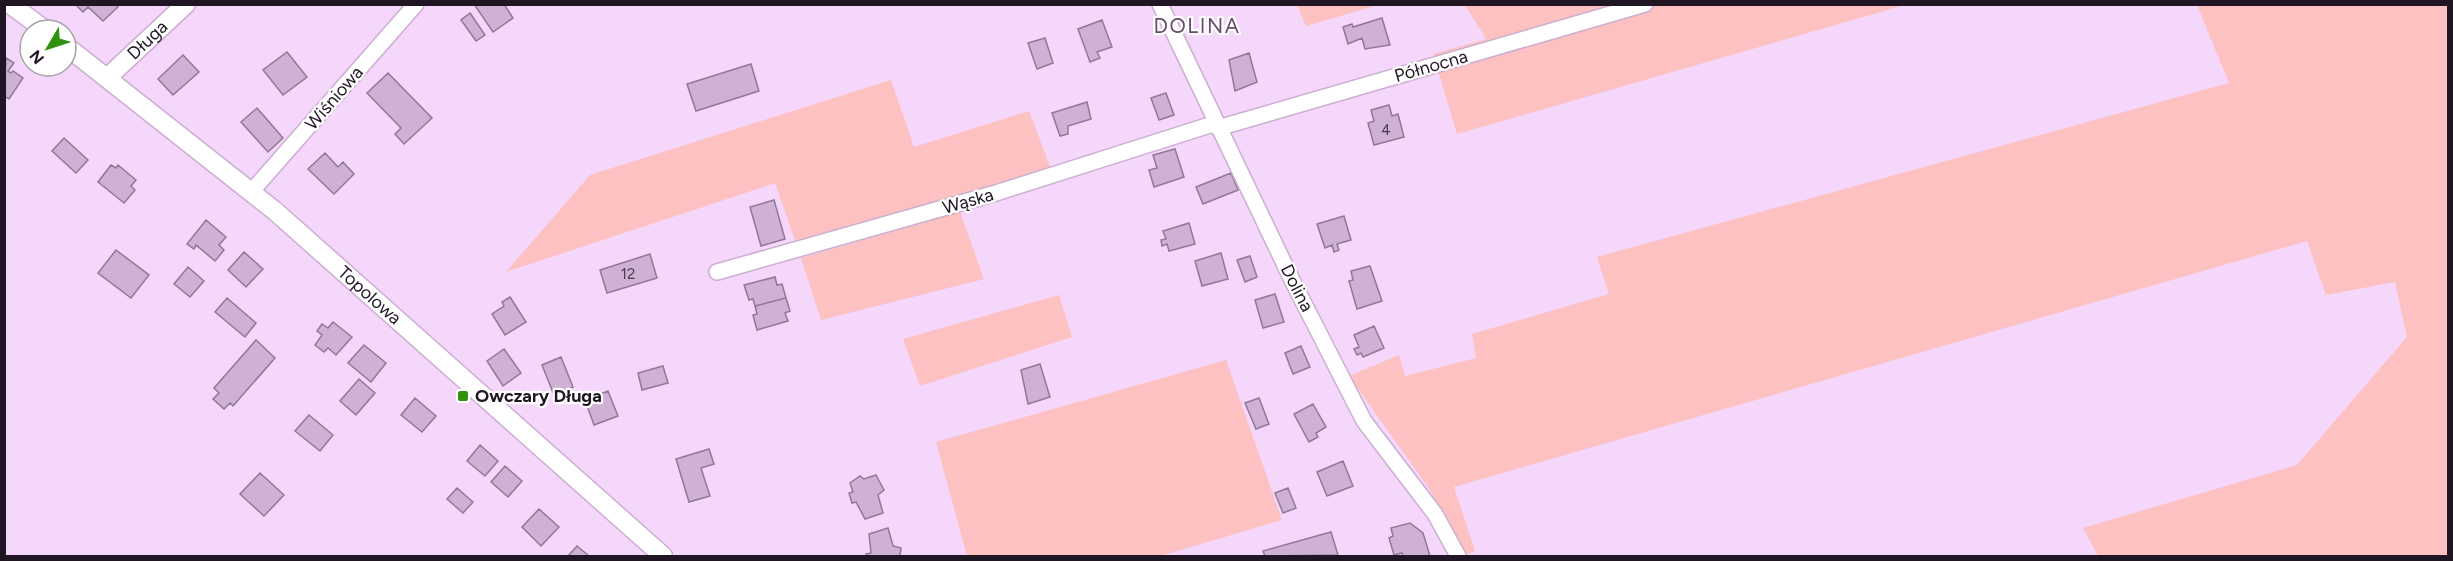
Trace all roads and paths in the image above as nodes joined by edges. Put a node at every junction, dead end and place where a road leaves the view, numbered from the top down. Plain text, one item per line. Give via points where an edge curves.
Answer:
1 (10, 4) edge
2 (186, 4) edge
3 (416, 4) edge
4 (1160, 4) edge
5 (1645, 4) edge
6 (29, 18) edge
7 (78, 55) edge
8 (108, 77) junction
9 (1217, 126) junction
10 (251, 192) junction
11 (717, 272) dead end
12 (663, 556) edge
13 (1458, 556) edge

1 - 6 street
2 - 8 street, Długa
3 - 10 street, Wiśniowa
4 - 9 street, Dolina
5 - 9 street, Północna
7 - 8 street, Topolowa
8 - 10 street, Topolowa
9 - 11 street, Wąska
9 - 13 street, Dolina via 1364,421 1436,514
10 - 12 street, Topolowa

